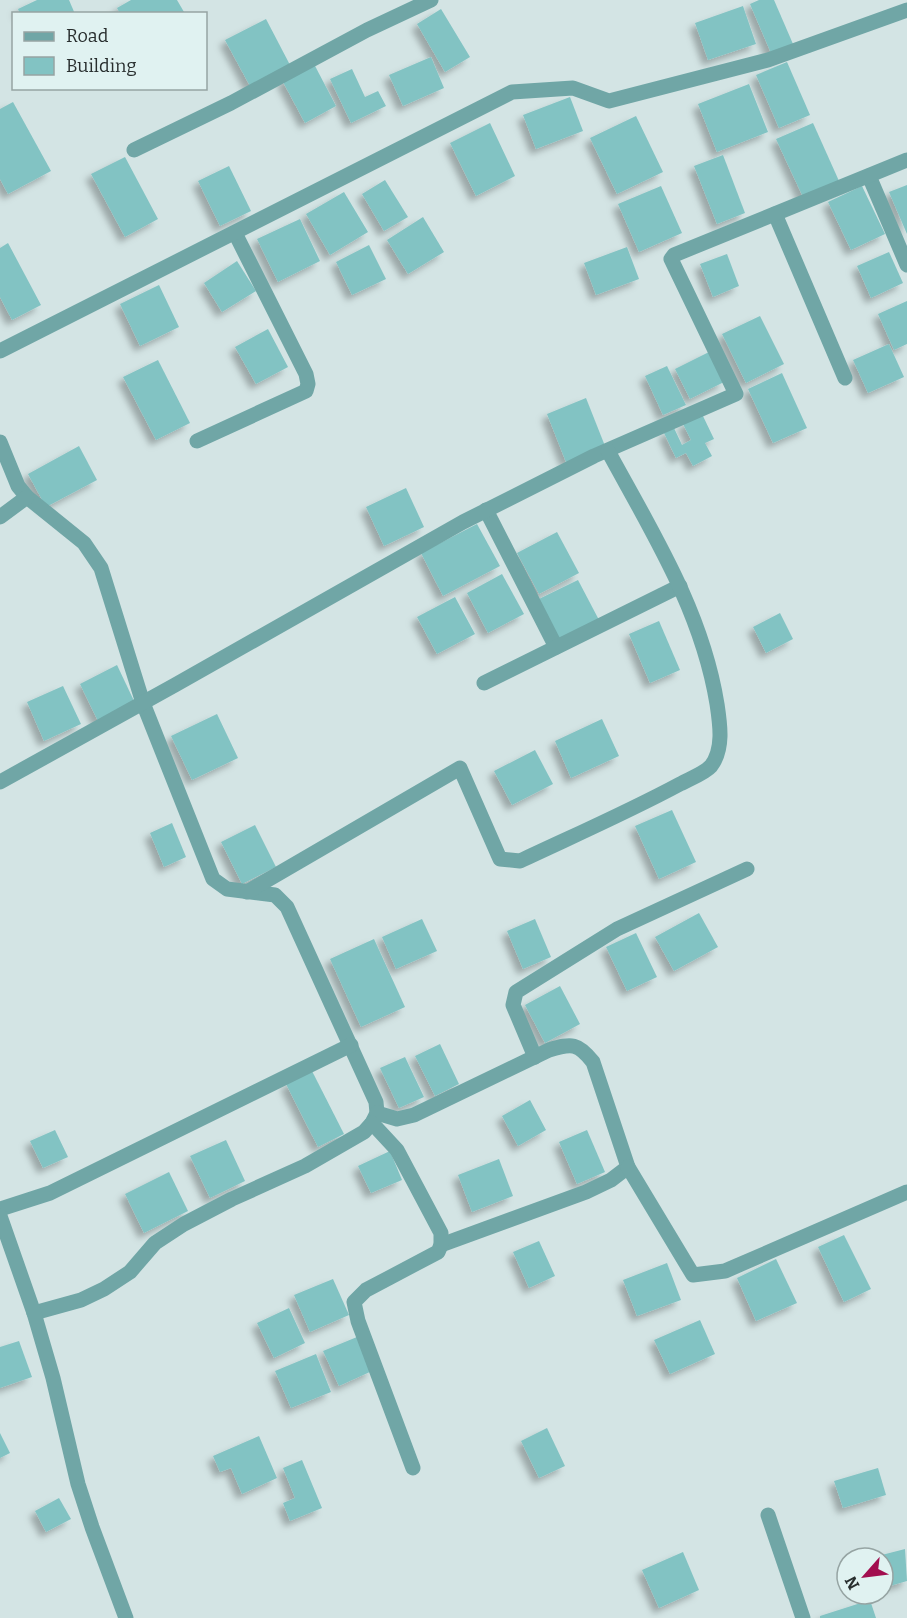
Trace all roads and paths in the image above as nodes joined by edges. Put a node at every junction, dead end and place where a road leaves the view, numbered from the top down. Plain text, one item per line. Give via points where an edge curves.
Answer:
1 (431, 0) edge
2 (907, 10) edge
3 (134, 150) dead end
4 (907, 160) edge
5 (869, 176) junction
6 (775, 214) junction
7 (235, 233) junction
8 (907, 265) edge
9 (0, 351) edge
10 (845, 378) dead end
11 (197, 441) dead end
12 (0, 442) edge
13 (608, 451) junction
14 (27, 497) junction
15 (486, 510) junction
16 (0, 517) edge
17 (680, 586) junction
18 (556, 647) junction
19 (484, 683) dead end
20 (143, 703) junction
21 (0, 782) edge
22 (747, 869) dead end
23 (246, 892) junction
24 (351, 1046) junction
25 (535, 1057) junction
26 (374, 1118) junction
27 (628, 1167) junction
28 (907, 1192) edge
29 (0, 1209) edge
30 (0, 1216) edge
31 (441, 1245) junction
32 (34, 1313) junction
33 (414, 1468) dead end
34 (768, 1515) dead end
35 (126, 1618) edge
36 (803, 1618) edge

1 - 3 street
2 - 7 street via 768,60 609,101 573,88 512,92
4 - 5 street
5 - 6 street
5 - 8 street
6 - 10 street
6 - 13 street via 671,259 736,394
7 - 9 street
7 - 11 street via 308,384 306,391
12 - 14 street via 11,473
13 - 15 street
13 - 17 street
14 - 16 street
14 - 20 street via 84,543 101,568
15 - 18 street
15 - 20 street
17 - 18 street
17 - 23 street via 713,680 720,731 719,750 710,767 643,804 520,861 500,859 460,768
18 - 19 street
20 - 21 street
20 - 23 street via 213,879 227,889
22 - 25 street via 616,929 516,992 513,1005
23 - 24 street via 274,895 287,907
24 - 26 street via 376,1102
24 - 29 street via 50,1193
25 - 26 street via 414,1115
25 - 27 street via 567,1044 583,1049 593,1062
26 - 31 street via 397,1150 441,1233
26 - 32 street via 364,1132 305,1166 184,1224 155,1243 130,1272 104,1289
27 - 28 street via 693,1275 725,1271
27 - 31 street via 586,1192
30 - 32 street
31 - 33 street via 438,1252 366,1290 354,1302
32 - 35 street via 78,1484
34 - 36 street

